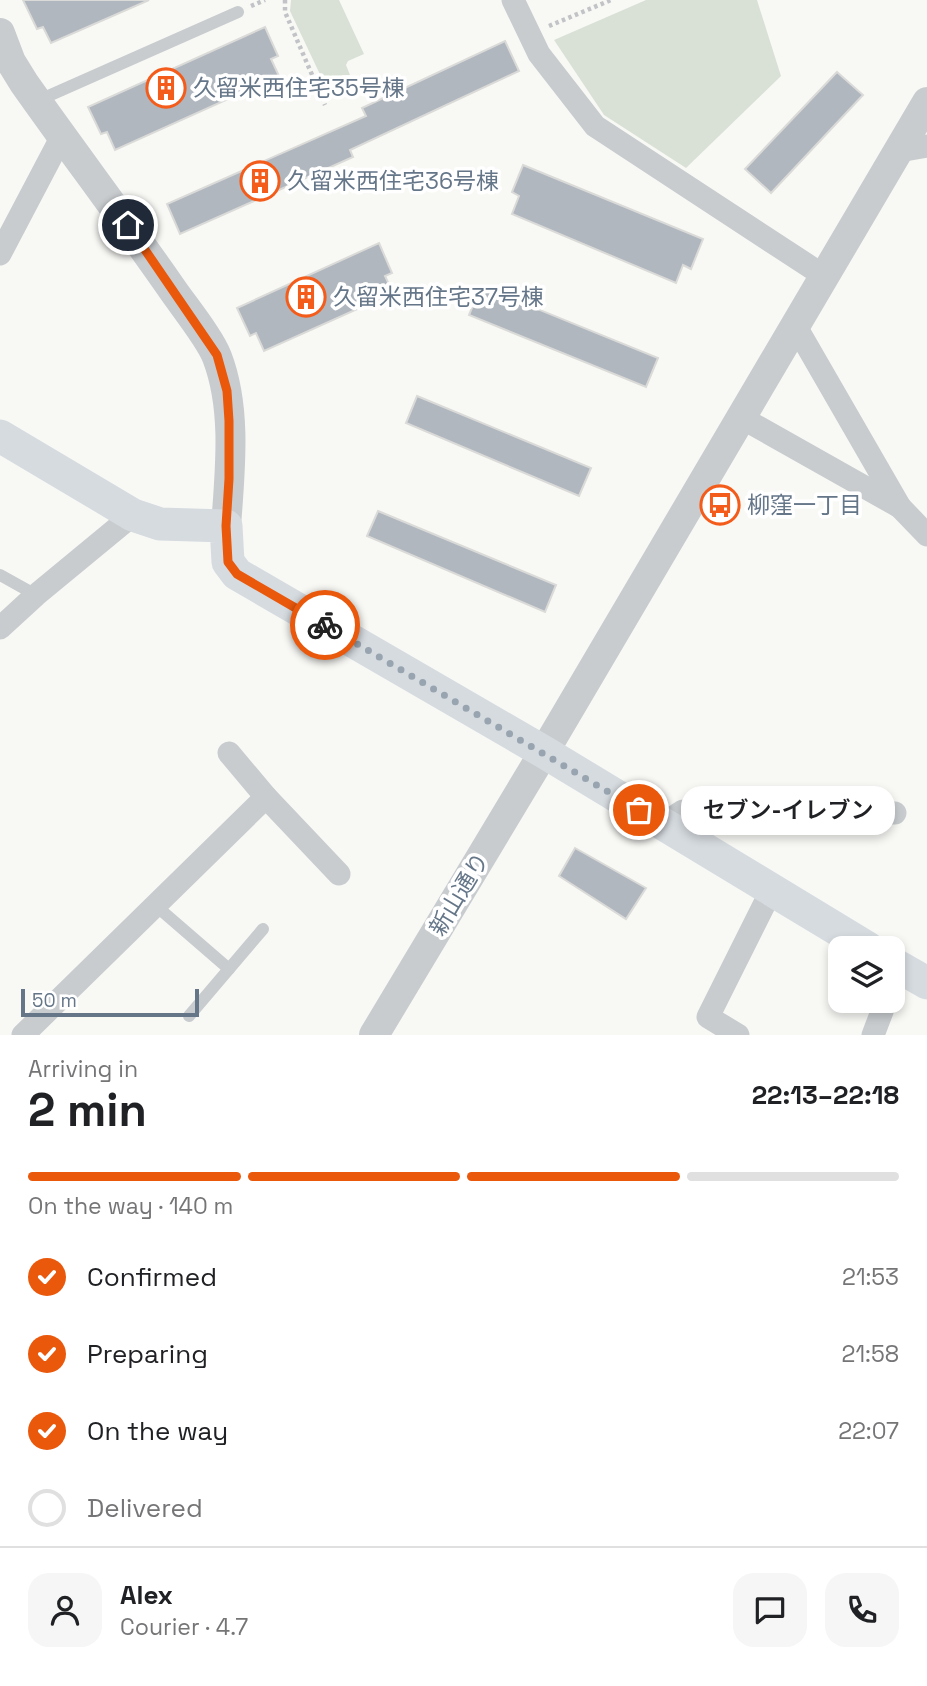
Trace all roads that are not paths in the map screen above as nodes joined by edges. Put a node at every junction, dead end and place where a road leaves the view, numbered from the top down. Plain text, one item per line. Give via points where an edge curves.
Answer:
1 (513, 0) edge
2 (238, 12) dead end
3 (0, 33) edge
4 (37, 101) junction
5 (927, 102) edge
6 (62, 136) junction
7 (913, 149) edge
8 (0, 254) edge
9 (824, 276) junction
10 (795, 325) junction
11 (741, 418) junction
12 (0, 436) edge
13 (900, 507) junction
14 (133, 515) junction
15 (226, 526) junction
16 (927, 535) edge
17 (0, 575) edge
18 (36, 595) junction
19 (0, 628) edge
20 (544, 752) junction
21 (229, 753) dead end
22 (266, 797) junction
23 (895, 813) dead end
24 (663, 824) junction
25 (339, 874) dead end
26 (771, 891) junction
27 (155, 905) junction
28 (262, 929) dead end
29 (848, 936) edge
30 (229, 970) junction
31 (881, 1013) edge
32 (189, 1016) dead end
33 (23, 1035) edge
34 (374, 1035) edge
35 (738, 1035) edge
36 (873, 1035) edge

1 - 9 street via 539,54 594,126
2 - 4 lane
3 - 4 street via 11,62
4 - 6 street
5 - 7 street, 新山通り
6 - 8 street
6 - 15 street via 217,355 229,421
7 - 9 street, 新山通り
9 - 10 street, 新山通り
10 - 11 street, 新山通り
10 - 13 street
11 - 13 street
11 - 20 street, 新山通り
12 - 14 main road
13 - 16 street
14 - 15 main road via 160,524
14 - 18 street
15 - 20 main road via 228,562 237,574
17 - 18 lane
18 - 19 street
20 - 24 main road
20 - 34 street, 新山通り
21 - 22 street
22 - 25 street
22 - 27 street
23 - 24 street via 683,811
24 - 26 main road
26 - 29 main road
26 - 35 street via 708,1017
27 - 30 lane
27 - 33 street
28 - 30 lane
30 - 32 lane
31 - 36 street

